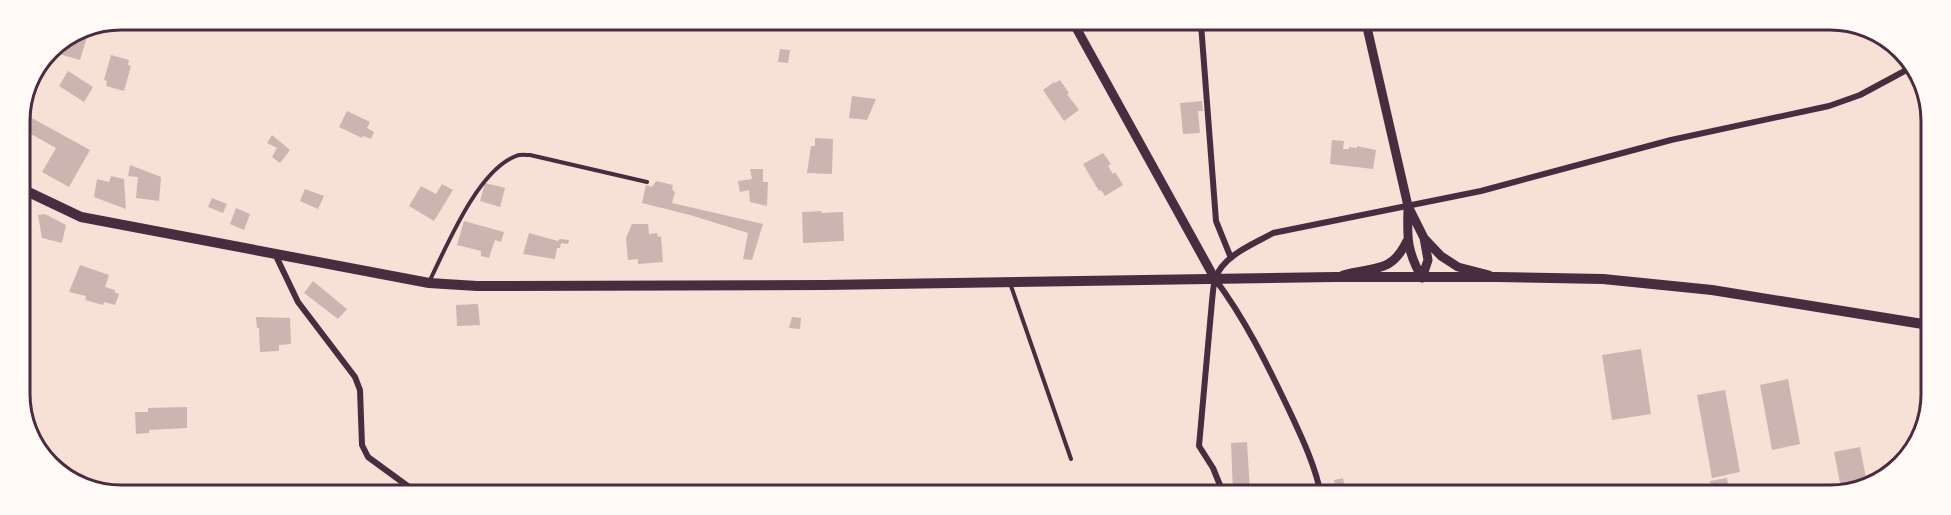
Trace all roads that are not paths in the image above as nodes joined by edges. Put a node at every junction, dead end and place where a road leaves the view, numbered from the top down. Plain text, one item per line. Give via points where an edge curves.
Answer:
1 (1077, 30) edge
2 (1201, 30) edge
3 (1368, 30) edge
4 (1905, 71) edge
5 (647, 182) dead end
6 (30, 193) edge
7 (1408, 206) junction
8 (1424, 238) junction
9 (1407, 241) junction
10 (274, 254) junction
11 (1231, 258) junction
12 (1335, 277) junction
13 (1497, 277) junction
14 (1422, 278) junction
15 (1215, 279) junction
16 (1009, 282) junction
17 (429, 283) junction
18 (1921, 324) edge
19 (1071, 459) dead end
20 (406, 485) edge
21 (1220, 485) edge
22 (1318, 485) edge

1 - 15 street
2 - 11 street via 1216,221
3 - 7 street
4 - 7 street via 1860,95 1829,106 1671,140 1481,191
5 - 17 lane via 517,155 481,185
6 - 10 main road via 81,217
7 - 8 street
7 - 9 street
7 - 11 street via 1273,233
8 - 13 street via 1458,267
8 - 14 street via 1428,260
9 - 12 street via 1400,255 1385,267
9 - 14 street
10 - 17 main road
10 - 20 street via 298,302 355,377 360,390 362,445 368,457
11 - 15 street via 1221,266
12 - 14 main road
12 - 15 main road
13 - 14 main road
13 - 18 main road via 1604,279 1712,290
15 - 16 main road
15 - 21 street via 1198,437
15 - 22 street via 1272,376 1306,448
16 - 17 main road via 513,286
16 - 19 lane

